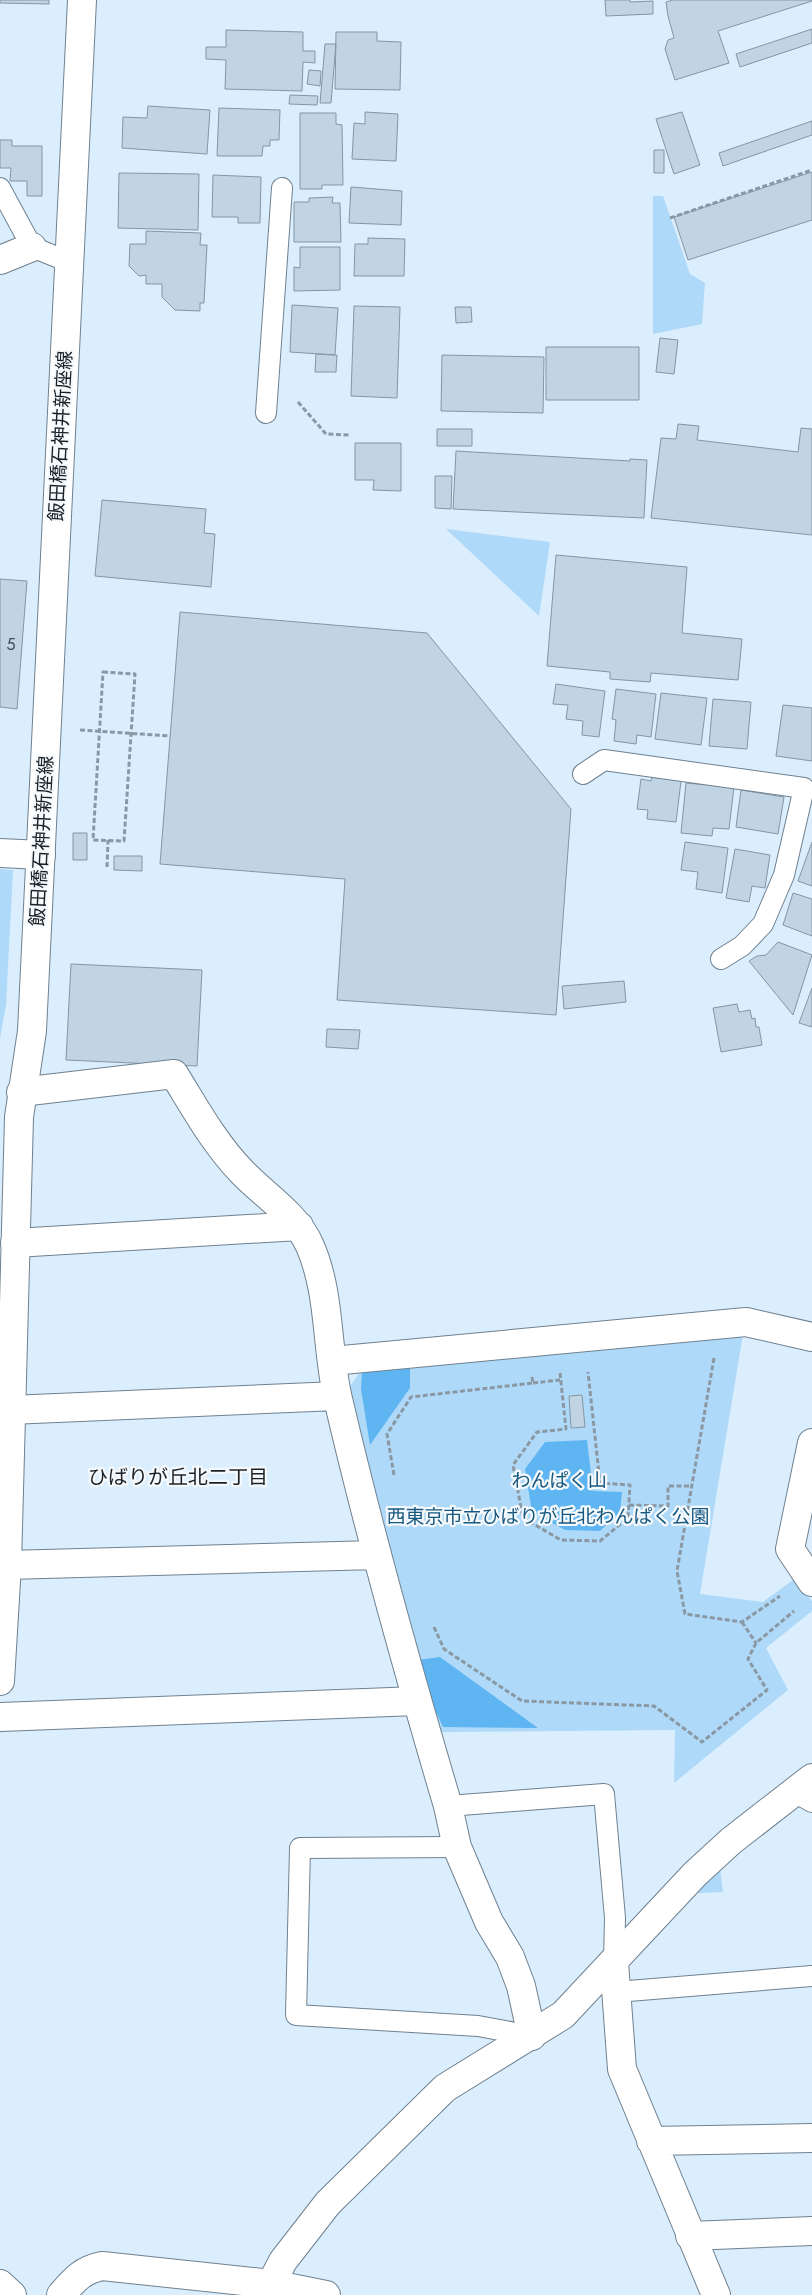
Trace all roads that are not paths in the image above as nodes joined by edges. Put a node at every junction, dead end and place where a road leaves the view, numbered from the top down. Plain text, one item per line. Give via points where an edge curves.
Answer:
1 (82, 0) edge
2 (0, 188) edge
3 (282, 188) dead end
4 (32, 247) junction
5 (0, 260) edge
6 (69, 262) junction
7 (266, 414) dead end
8 (583, 774) dead end
9 (0, 853) edge
10 (41, 855) junction
11 (721, 959) dead end
12 (21, 1092) junction
13 (299, 1226) junction
14 (15, 1243) junction
15 (812, 1337) edge
16 (332, 1362) junction
17 (337, 1396) junction
18 (10, 1410) junction
19 (812, 1443) edge
20 (376, 1555) junction
21 (7, 1565) junction
22 (810, 1579) edge
23 (0, 1681) edge
24 (417, 1701) junction
25 (0, 1717) edge
26 (806, 1791) edge
27 (448, 1806) junction
28 (457, 1847) junction
29 (614, 1962) junction
30 (812, 1976) edge
31 (616, 1992) junction
32 (532, 2036) junction
33 (812, 2138) edge
34 (651, 2141) junction
35 (812, 2230) edge
36 (690, 2236) junction
37 (0, 2284) edge
38 (268, 2291) edge
39 (12, 2295) edge
40 (60, 2295) edge
41 (326, 2295) edge
42 (716, 2295) edge

1 - 6 street, 飯田橋石神井新座線
2 - 4 lane
3 - 7 lane
4 - 5 street
4 - 6 lane
6 - 10 street, 飯田橋石神井新座線
8 - 11 lane via 604,760 804,788 784,875 763,924 742,946
9 - 10 street
10 - 12 street, 飯田橋石神井新座線 via 32,1031
12 - 13 street via 174,1074 218,1143 242,1172
12 - 14 street, 飯田橋石神井新座線
13 - 14 street
13 - 16 street via 310,1246 322,1284
14 - 18 street, 飯田橋石神井新座線
15 - 16 street via 746,1322
16 - 17 street
17 - 18 street
17 - 20 street
18 - 21 street, 飯田橋石神井新座線
19 - 22 street via 790,1549
20 - 21 street
20 - 24 street
21 - 23 street, 飯田橋石神井新座線
24 - 25 street
24 - 27 street
26 - 29 street via 731,1841 695,1874
27 - 28 street
27 - 29 lane via 604,1794 615,1918
28 - 32 street via 489,1922 510,1957
28 - 32 lane via 300,1848 296,2015 478,2026
29 - 31 street
29 - 32 street via 563,2014
30 - 31 lane
31 - 34 street via 622,2069
32 - 38 street via 445,2088 328,2203 283,2261
33 - 34 street
34 - 36 street
35 - 36 street
36 - 42 street
37 - 39 street
38 - 40 street via 102,2266 88,2269 76,2277
38 - 41 street

